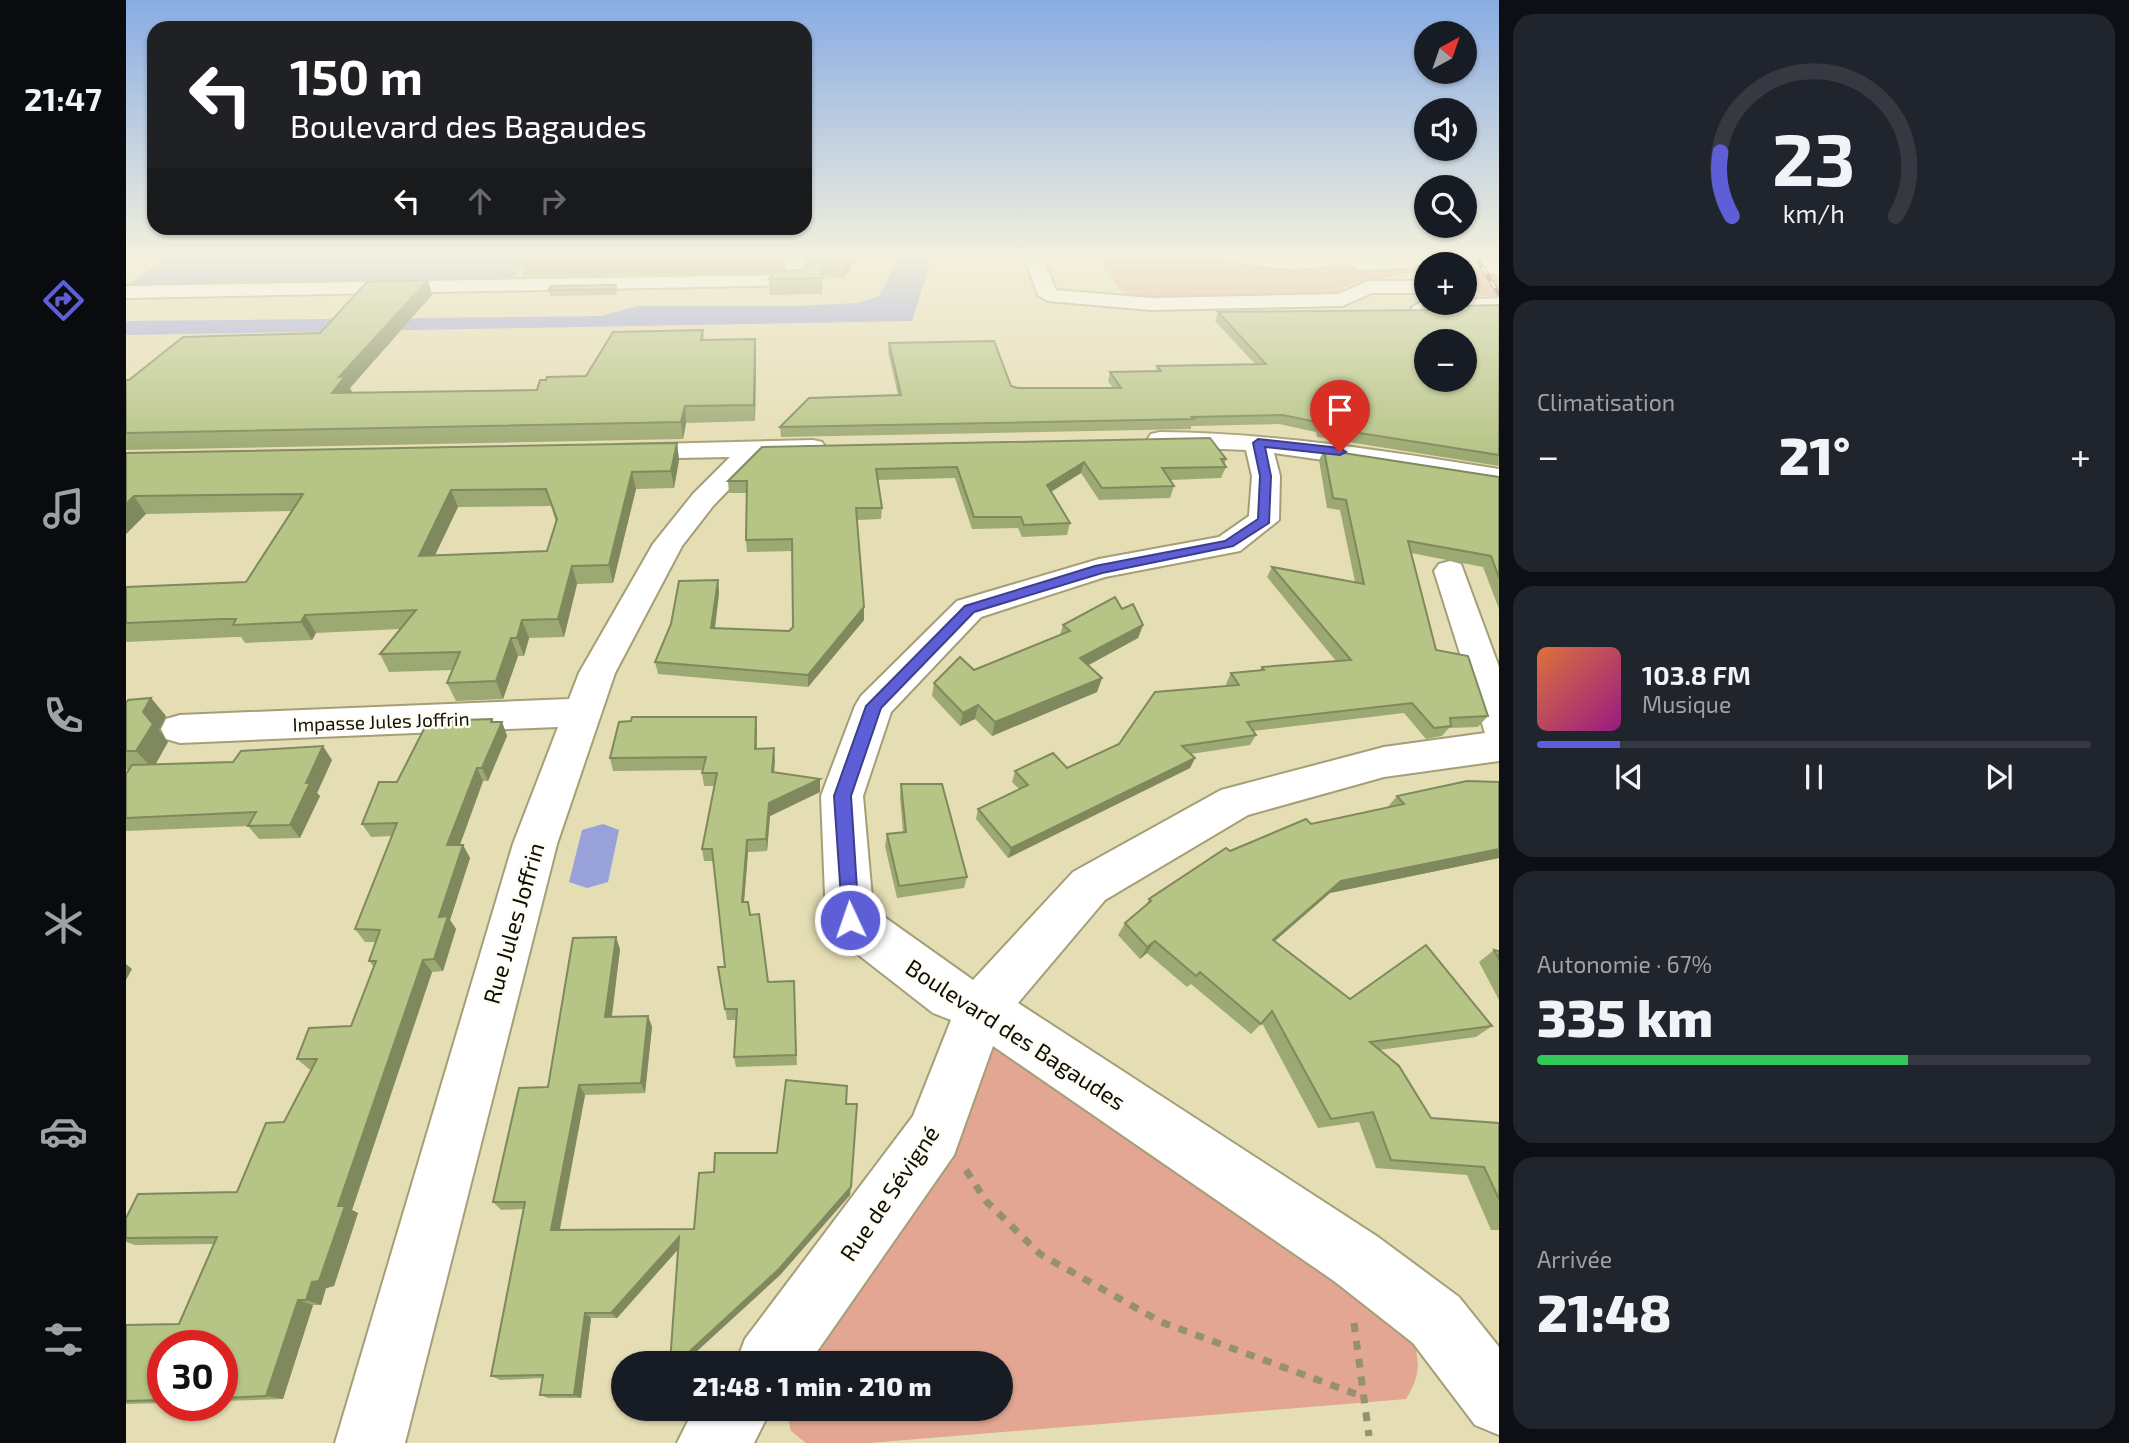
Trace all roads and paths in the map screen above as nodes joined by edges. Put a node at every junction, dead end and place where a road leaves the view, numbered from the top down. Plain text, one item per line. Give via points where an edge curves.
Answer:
1 (1131, 441) edge
2 (1258, 443) junction
3 (840, 447) edge
4 (753, 449) junction
5 (600, 452) edge
6 (1499, 477) edge
7 (1450, 571) dead end
8 (583, 712) junction
9 (1499, 723) edge
10 (180, 729) dead end
11 (1499, 746) edge
12 (981, 1008) junction
13 (958, 1157) dead end
14 (1353, 1315) dead end
15 (778, 1351) edge
16 (1364, 1397) junction
17 (1499, 1401) edge
18 (728, 1421) edge
19 (1369, 1436) dead end
20 (370, 1443) edge
21 (712, 1443) edge

1 - 2 street
2 - 6 street via 1295,444
2 - 12 street, Boulevard des Bagaudes via 1266,476 1264,520 1229,544 1099,569 970,609 874,706 842,796 850,920 951,996
3 - 4 street
4 - 5 street
4 - 8 street, Rue Jules Joffrin via 668,544 597,673
7 - 9 street
8 - 10 street, Impasse Jules Joffrin
8 - 20 street, Rue Jules Joffrin via 535,844
11 - 12 street via 1384,762 1236,802 1088,886
12 - 15 street, Rue de Sévigné via 934,1135
12 - 17 street, Boulevard des Bagaudes via 1356,1259 1436,1320
13 - 16 path via 986,1201 1040,1254 1161,1322
14 - 16 path
16 - 19 path
18 - 21 street

